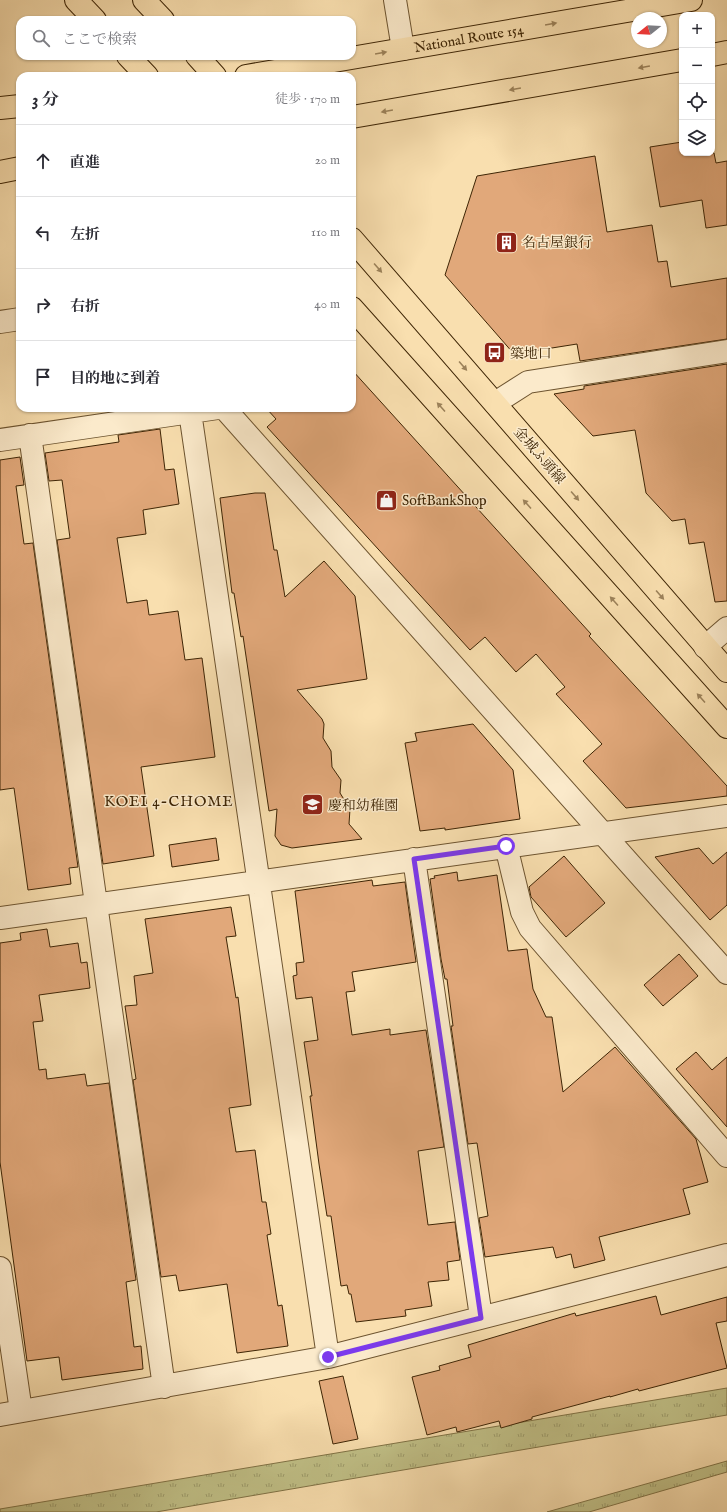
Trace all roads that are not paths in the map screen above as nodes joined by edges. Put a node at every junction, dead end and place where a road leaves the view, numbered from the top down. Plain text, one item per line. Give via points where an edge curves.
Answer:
1 (76, 0) edge
2 (144, 0) edge
3 (395, 0) edge
4 (691, 0) edge
5 (91, 16) edge
6 (159, 16) edge
7 (403, 49) junction
8 (727, 52) edge
9 (715, 54) edge
10 (356, 57) edge
11 (132, 60) edge
12 (201, 60) edge
13 (339, 60) edge
14 (679, 61) edge
15 (143, 72) edge
16 (211, 72) edge
17 (269, 72) edge
18 (16, 106) edge
19 (0, 108) edge
20 (356, 116) edge
21 (356, 244) edge
22 (356, 312) edge
23 (16, 320) edge
24 (0, 322) edge
25 (727, 351) edge
26 (495, 403) junction
27 (190, 412) joint
28 (228, 412) edge
29 (30, 435) junction
30 (0, 440) edge
31 (727, 628) edge
32 (705, 647) junction
33 (727, 671) edge
34 (727, 727) edge
35 (727, 816) edge
36 (601, 832) junction
37 (506, 846) junction
38 (414, 859) junction
39 (258, 881) junction
40 (97, 904) junction
41 (0, 918) edge
42 (727, 973) edge
43 (727, 1156) edge
44 (727, 1255) edge
45 (0, 1268) edge
46 (481, 1318) junction
47 (328, 1357) junction
48 (164, 1387) junction
49 (10, 1413) edge

1 - 5 main road
2 - 6 main road
3 - 7 street
7 -> 4 main road, National Route 154
10 -> 7 main road, National Route 154
8 - 9 main road
11 - 15 main road
12 - 16 main road
17 -> 13 main road, National Route 154
14 -> 20 main road
18 - 19 main road
21 -> 26 main road, 金城ふ頭線
34 -> 22 main road
23 - 24 street
25 - 26 street via 528,382
26 -> 32 main road, 金城ふ頭線
27 - 29 street
27 - 39 street
28 - 36 street
29 - 30 street
29 - 40 street
31 - 32 street
32 - 33 main road, 金城ふ頭線
35 - 36 street
36 - 37 street
36 - 42 street
37 - 38 street
37 - 43 street via 522,912 530,928
38 - 39 street
38 - 46 street
39 - 40 street
39 - 47 street
40 - 41 street
40 - 48 street
44 - 46 street
45 - 49 street
46 - 47 street
47 - 48 street
48 - 49 street

